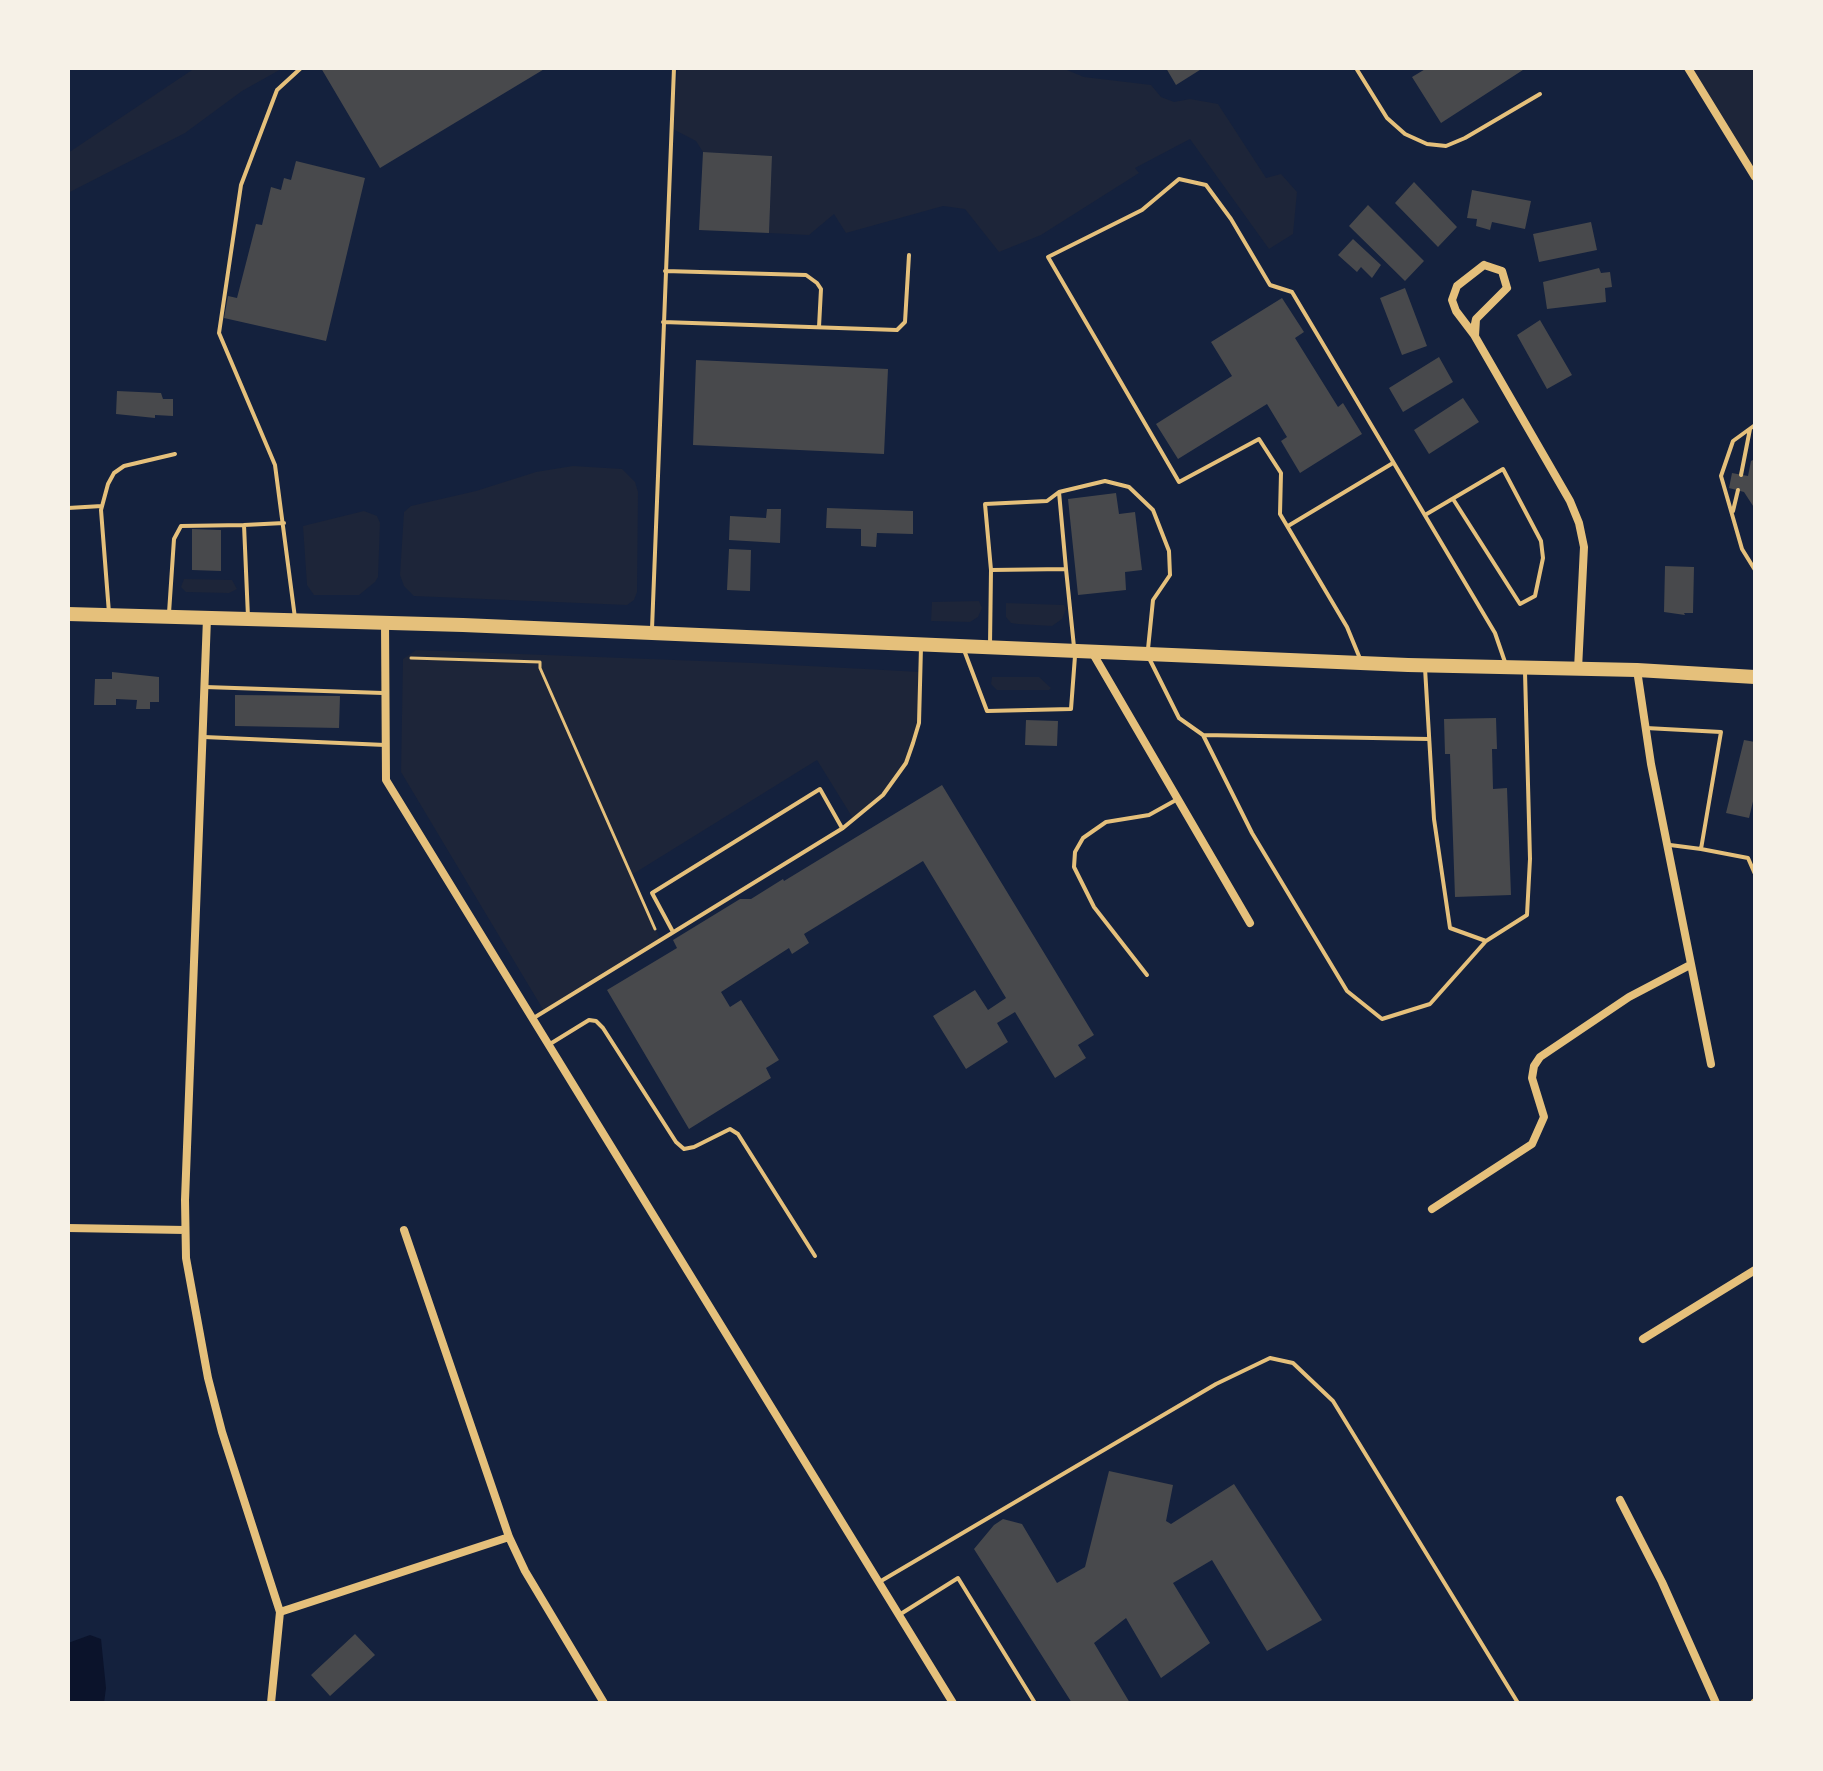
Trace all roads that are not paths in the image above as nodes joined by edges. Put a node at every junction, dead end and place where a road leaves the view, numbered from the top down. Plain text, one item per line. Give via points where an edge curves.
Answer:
1 (301, 68) edge
2 (674, 68) edge
3 (1356, 68) edge
4 (1688, 68) edge
5 (1540, 94) dead end
6 (1755, 177) edge
7 (909, 255) dead end
8 (665, 271) junction
9 (663, 322) junction
10 (819, 327) junction
11 (1475, 336) junction
12 (1755, 425) edge
13 (1750, 429) junction
14 (175, 454) dead end
15 (1393, 463) junction
16 (1741, 475) dead end
17 (1738, 490) dead end
18 (1059, 492) junction
19 (1453, 499) junction
20 (102, 506) junction
21 (68, 508) edge
22 (1425, 515) junction
23 (1732, 515) junction
24 (284, 523) junction
25 (244, 525) junction
26 (1288, 526) junction
27 (1066, 569) junction
28 (991, 570) junction
29 (1755, 570) edge
30 (68, 614) edge
31 (109, 616) junction
32 (169, 617) junction
33 (207, 618) junction
34 (248, 619) junction
35 (296, 621) junction
36 (385, 623) junction
37 (651, 633) junction
38 (921, 644) junction
39 (963, 646) junction
40 (990, 647) junction
41 (1075, 651) junction
42 (1092, 652) junction
43 (1147, 655) junction
44 (1362, 663) junction
45 (1425, 666) junction
46 (1507, 667) junction
47 (1525, 668) junction
48 (1578, 669) junction
49 (1637, 670) junction
50 (1754, 673) edge
51 (205, 687) junction
52 (386, 693) junction
53 (1646, 728) junction
54 (1203, 735) junction
55 (203, 737) junction
56 (1429, 739) junction
57 (385, 745) junction
58 (1178, 798) junction
59 (843, 828) junction
60 (1667, 845) junction
61 (1701, 849) junction
62 (1755, 874) edge
63 (1250, 923) dead end
64 (673, 932) junction
65 (1486, 941) junction
66 (1690, 965) junction
67 (1147, 975) dead end
68 (532, 1019) junction
69 (548, 1045) junction
70 (1711, 1064) dead end
71 (1432, 1209) dead end
72 (68, 1228) edge
73 (185, 1230) junction
74 (404, 1230) dead end
75 (815, 1256) dead end
76 (1755, 1270) edge
77 (1643, 1339) dead end
78 (1620, 1500) dead end
79 (509, 1537) junction
80 (879, 1582) junction
81 (280, 1612) junction
82 (899, 1615) junction
83 (271, 1703) edge
84 (604, 1703) edge
85 (953, 1703) edge
86 (1035, 1703) edge
87 (1518, 1703) edge
88 (1716, 1703) edge

1 - 24 lane via 277,90 241,185 219,333 275,465
2 - 8 lane
3 - 5 lane via 1387,118 1427,144 1446,146 1465,138
4 - 6 street
7 - 10 lane via 905,322 897,330
8 - 9 lane
8 - 10 lane via 806,275 821,289
9 - 10 lane
9 - 37 lane
11 - 11 street via 1476,319 1507,288 1502,271 1484,265 1457,286 1452,300
11 - 48 street via 1579,523 1584,547
12 - 13 lane
13 - 16 lane
13 - 23 lane via 1733,441 1721,476
14 - 20 lane via 114,473
15 - 22 lane
15 - 26 lane
15 - 26 lane via 1292,292 1270,285 1206,185 1179,179 1142,210 1048,257 1179,482 1259,439 1281,473 1280,514
17 - 23 lane
18 - 27 lane
18 - 28 lane via 1047,501 985,504
18 - 43 lane via 1105,481 1129,487 1153,510 1169,551 1170,575 1153,600
19 - 19 lane via 1503,469 1541,541 1535,596 1520,604
19 - 22 lane
20 - 21 lane
20 - 31 lane
22 - 46 lane via 1495,633
23 - 29 lane
24 - 25 lane
24 - 35 lane
25 - 32 lane via 181,526 174,539
25 - 34 lane
26 - 44 lane
27 - 28 lane
27 - 41 lane
28 - 40 lane
30 - 31 main road
31 - 32 main road
32 - 33 main road
33 - 34 main road
33 - 51 street
34 - 35 main road
35 - 36 main road
36 - 37 main road
36 - 52 street
37 - 38 main road
38 - 39 main road
38 - 59 lane via 919,723 906,763 883,795
39 - 40 main road
39 - 41 lane via 987,711 1071,709
40 - 41 main road
41 - 42 main road
42 - 43 main road
42 - 58 street
43 - 44 main road
43 - 54 lane via 1179,718
44 - 45 main road
45 - 46 main road
45 - 56 lane
46 - 47 main road
47 - 48 main road
47 - 65 lane via 1527,915
48 - 49 main road
49 - 50 main road
49 - 53 street
51 - 52 lane
51 - 55 street
52 - 57 street
53 - 60 street
53 - 61 lane via 1721,732
54 - 56 lane
54 - 65 lane via 1252,833 1347,991 1382,1019 1430,1004
55 - 57 lane
55 - 73 street
56 - 65 lane via 1450,928
57 - 68 street via 386,780
58 - 63 street
58 - 67 lane via 1149,815 1094,828 1075,852 1074,867 1094,907
59 - 64 lane
59 - 64 lane via 820,789 652,893
60 - 61 lane
60 - 66 street
61 - 62 lane via 1748,858
64 - 68 lane
66 - 70 street
66 - 71 street via 1617,1005 1540,1057 1532,1078 1544,1117 1532,1144
68 - 69 street
69 - 75 lane via 589,1020 596,1021 684,1149 730,1129 738,1134
69 - 80 street
72 - 73 street
73 - 81 street via 190,1291 208,1378
74 - 79 street
76 - 77 street
78 - 88 street
79 - 81 street
79 - 84 street
80 - 82 street
80 - 87 lane via 1216,1384 1270,1358 1293,1363 1333,1401
81 - 83 street
82 - 85 street
82 - 86 lane via 958,1578

